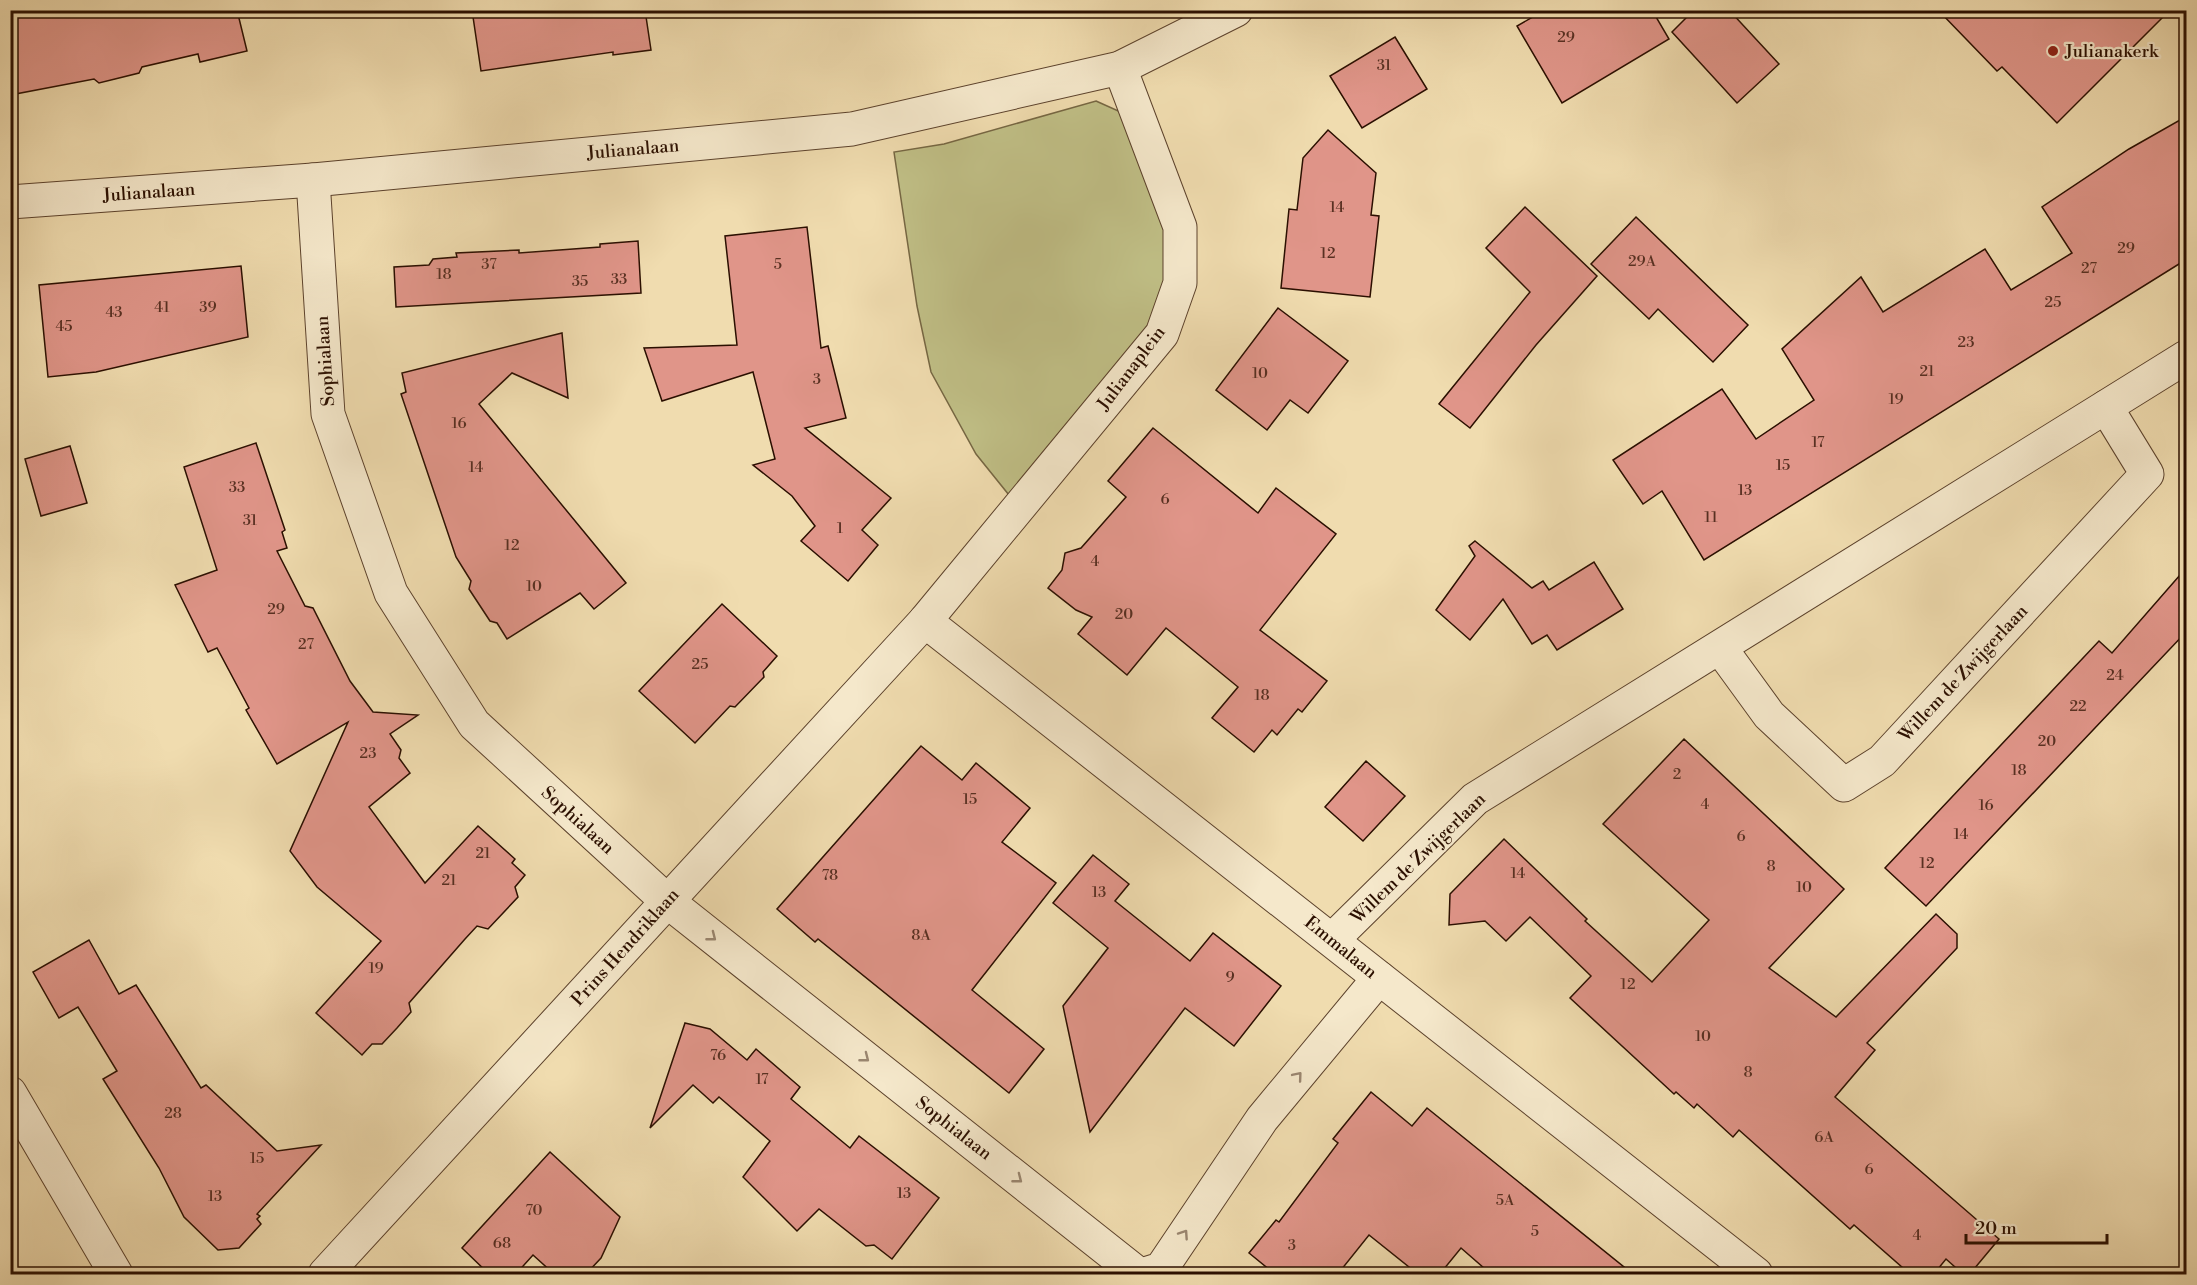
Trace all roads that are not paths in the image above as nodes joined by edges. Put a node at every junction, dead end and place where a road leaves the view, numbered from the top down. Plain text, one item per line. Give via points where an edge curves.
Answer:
1 (1236, 10) edge
2 (1120, 68) junction
3 (313, 180) junction
4 (10, 202) edge
5 (2187, 357) edge
6 (2106, 407) junction
7 (925, 621) junction
8 (1720, 649) junction
9 (666, 901) junction
10 (1333, 939) junction
11 (1379, 978) junction
12 (10, 1093) edge
13 (1746, 1272) edge
14 (116, 1275) edge
15 (325, 1275) edge
16 (1138, 1275) edge
17 (1145, 1275) edge

1 - 2 street, Julianalaan
2 - 3 street, Julianalaan via 852,129
2 - 7 street, Julianaplein via 1180,227 1180,283 1166,323 1155,343
3 - 4 street, Julianalaan
3 - 9 street, Sophialaan via 328,414 391,593 474,724
5 - 6 street, Willem de Zwijgerlaan
6 - 8 street, Willem de Zwijgerlaan
6 - 8 street, Willem de Zwijgerlaan via 2147,474 1882,761 1844,785 1769,715
7 - 9 street, Prins Hendriklaan
7 - 10 street, Emmalaan
8 - 10 street, Willem de Zwijgerlaan via 1475,799
9 - 15 street, Prins Hendriklaan
9 -> 16 street, Sophialaan
10 - 11 street, Emmalaan
11 - 13 street, Emmalaan
17 -> 11 street via 1161,1269 1262,1119
12 - 14 street

